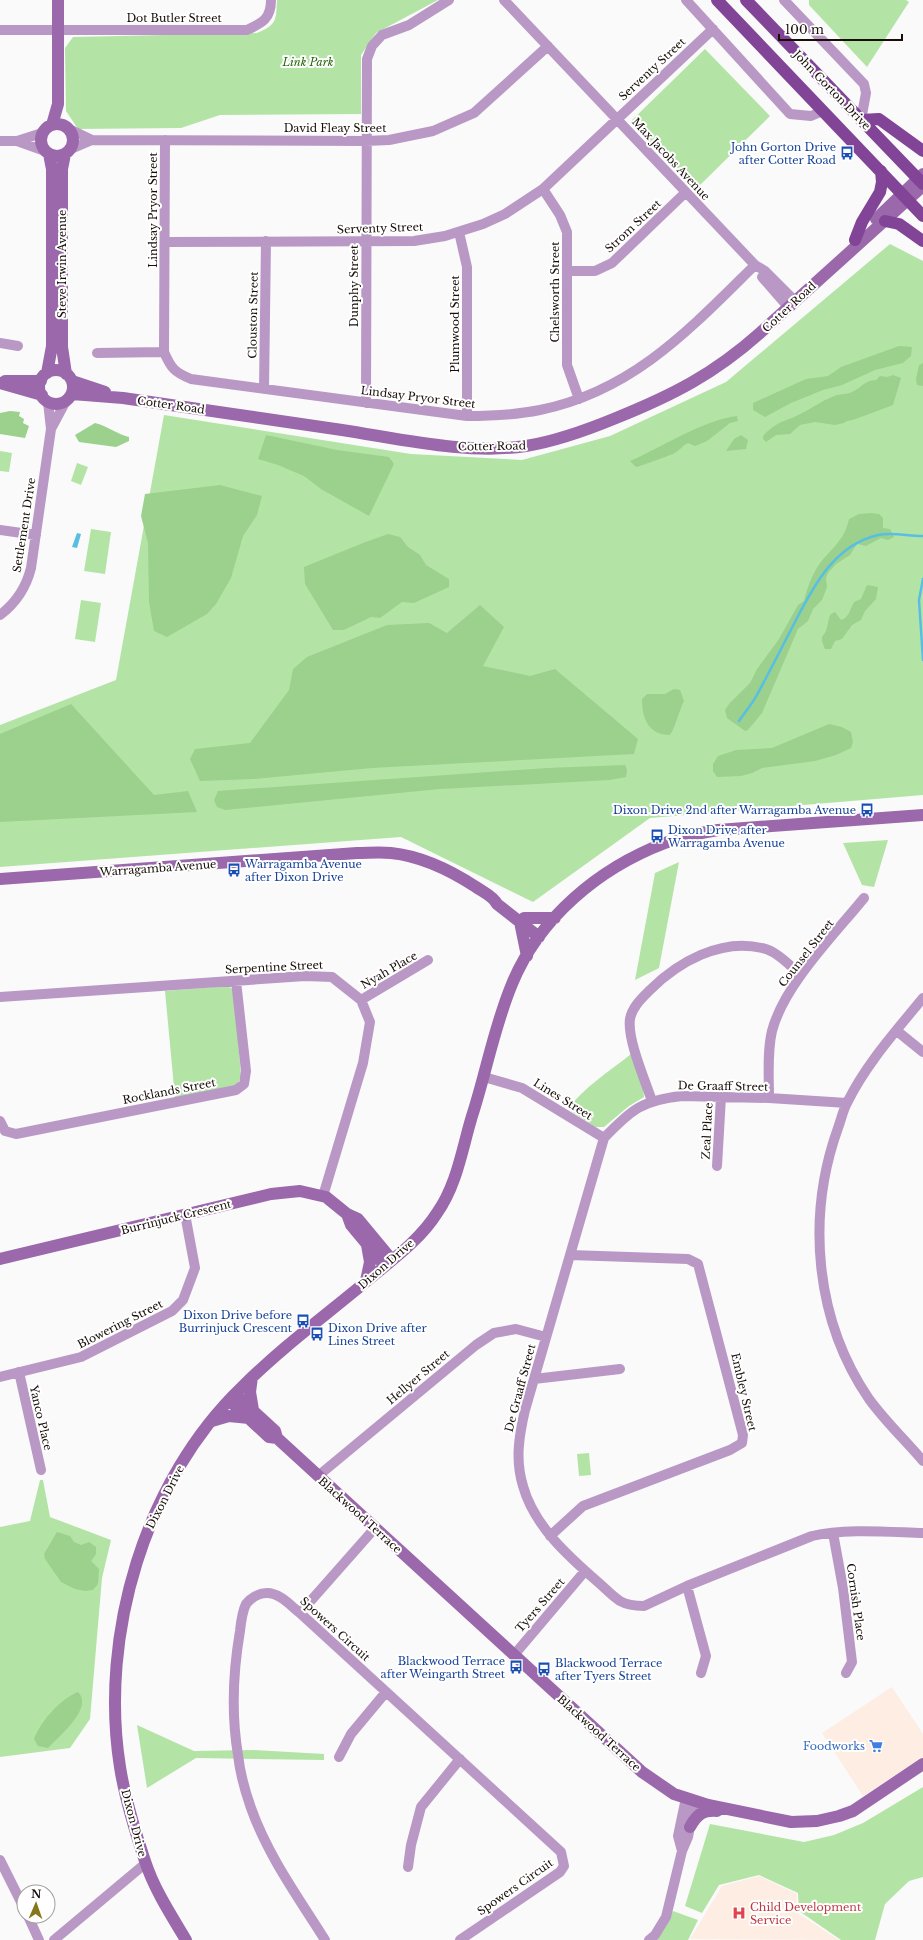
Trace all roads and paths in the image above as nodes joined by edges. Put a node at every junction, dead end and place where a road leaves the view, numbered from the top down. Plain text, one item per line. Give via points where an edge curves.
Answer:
1 (58, 0) edge
2 (271, 0) edge
3 (449, 0) edge
4 (504, 0) edge
5 (686, 0) edge
6 (717, 0) edge
7 (746, 0) edge
8 (785, 0) edge
9 (713, 28) junction
10 (0, 30) edge
11 (58, 30) junction
12 (548, 46) junction
13 (58, 104) junction
14 (823, 111) junction
15 (617, 119) junction
16 (861, 120) junction
17 (52, 125) junction
18 (67, 127) junction
19 (42, 133) junction
20 (92, 140) junction
21 (165, 140) junction
22 (0, 141) edge
23 (17, 141) junction
24 (366, 141) junction
25 (923, 151) edge
26 (47, 152) junction
27 (68, 152) junction
28 (881, 171) junction
29 (922, 181) edge
30 (543, 189) junction
31 (686, 192) junction
32 (905, 197) junction
33 (923, 216) edge
34 (885, 221) junction
35 (459, 232) junction
36 (855, 240) junction
37 (366, 241) junction
38 (923, 241) edge
39 (165, 242) junction
40 (266, 242) junction
41 (755, 265) junction
42 (834, 266) junction
43 (567, 271) junction
44 (792, 305) junction
45 (0, 343) edge
46 (18, 346) dead end
47 (97, 352) dead end
48 (164, 352) junction
49 (44, 377) junction
50 (69, 377) junction
51 (0, 382) edge
52 (264, 389) junction
53 (69, 398) junction
54 (123, 398) junction
55 (45, 399) junction
56 (579, 399) junction
57 (366, 402) junction
58 (467, 416) junction
59 (51, 429) junction
60 (0, 530) edge
61 (36, 535) junction
62 (0, 615) edge
63 (923, 815) edge
64 (0, 879) edge
65 (864, 898) dead end
66 (555, 918) junction
67 (522, 920) junction
68 (541, 934) junction
69 (527, 956) junction
70 (428, 960) dead end
71 (801, 975) junction
72 (236, 981) junction
73 (0, 997) edge
74 (923, 998) edge
75 (361, 1000) junction
76 (897, 1031) junction
77 (923, 1052) edge
78 (484, 1077) junction
79 (721, 1097) junction
80 (769, 1098) junction
81 (652, 1100) junction
82 (847, 1103) junction
83 (0, 1121) edge
84 (604, 1138) junction
85 (717, 1166) dead end
86 (323, 1196) junction
87 (186, 1214) junction
88 (370, 1241) junction
89 (410, 1244) junction
90 (570, 1255) junction
91 (0, 1260) edge
92 (389, 1263) junction
93 (366, 1281) junction
94 (546, 1337) junction
95 (620, 1369) dead end
96 (19, 1372) junction
97 (0, 1377) edge
98 (252, 1377) junction
99 (534, 1379) junction
100 (232, 1397) junction
101 (251, 1414) junction
102 (212, 1421) junction
103 (923, 1460) edge
104 (41, 1470) dead end
105 (318, 1476) junction
106 (375, 1528) junction
107 (834, 1533) junction
108 (923, 1533) edge
109 (550, 1536) junction
110 (585, 1571) junction
111 (687, 1586) junction
112 (300, 1613) junction
113 (514, 1655) junction
114 (701, 1673) dead end
115 (846, 1673) dead end
116 (386, 1692) junction
117 (339, 1757) dead end
118 (460, 1759) junction
119 (923, 1764) edge
120 (690, 1800) junction
121 (729, 1811) junction
122 (690, 1827) junction
123 (682, 1851) junction
124 (0, 1860) edge
125 (146, 1863) junction
126 (408, 1867) dead end
127 (16, 1892) edge
128 (32, 1924) edge
129 (40, 1940) edge
130 (54, 1940) edge
131 (186, 1940) edge
132 (325, 1940) edge
133 (460, 1940) edge
134 (649, 1940) edge

1 - 11 main road
2 - 11 street, Dot Butler Street via 271,9 262,23 247,30
3 - 24 street, Dunphy Street via 409,25 382,35 369,52 366,68
4 - 12 street, Max Jacobs Avenue
5 - 9 street, John Gorton Drive
6 - 14 main road, John Gorton Drive
7 - 16 main road, John Gorton Drive
8 - 16 street via 864,84 866,93
9 - 14 street, John Gorton Drive via 790,114 811,116
9 - 15 street, Serventy Street
10 - 11 street, Dot Butler Street
11 - 13 main road
12 - 15 street, Max Jacobs Avenue
12 - 24 street, David Fleay Street via 474,113 432,131 389,140
13 - 17 main road
13 - 18 main road
14 - 28 main road, John Gorton Drive
15 - 30 street, Serventy Street
15 - 31 street, Max Jacobs Avenue
16 - 25 main road via 879,120
16 - 29 main road, John Gorton Drive
17 - 18 main road
17 - 19 main road
18 - 20 street, David Fleay Street
18 - 27 main road via 73,139
19 - 23 street
19 - 26 main road via 41,142
20 - 21 street, David Fleay Street
20 - 27 street, David Fleay Street
21 - 24 street, David Fleay Street
21 - 39 street, Lindsay Pryor Street
22 - 23 street
23 - 26 street
24 - 37 street, Dunphy Street
26 - 27 main road via 54,156
26 - 49 main road, Steve Irwin Avenue via 52,169 52,346
27 - 50 main road, Steve Irwin Avenue via 62,169 62,347
28 - 32 main road, John Gorton Drive
28 - 36 main road via 880,192 862,222
29 - 32 main road, Cotter Road
30 - 35 street, Serventy Street via 504,214
30 - 43 street, Chelsworth Street via 560,215 567,232
31 - 41 street, Max Jacobs Avenue
31 - 43 street, Strom Street via 612,263 595,271
32 - 33 main road
32 - 34 main road, Cotter Road
32 - 36 main road, Cotter Road
34 - 38 main road via 899,224
34 - 42 main road, Cotter Road
35 - 37 street, Serventy Street via 414,241
35 - 58 street, Plumwood Street via 467,267
36 - 42 main road, Cotter Road
37 - 40 street, Serventy Street
37 - 57 street, Dunphy Street
39 - 40 street, Serventy Street
39 - 48 street, Lindsay Pryor Street
40 - 52 street, Clouston Street
41 - 44 street, Max Jacobs Avenue via 760,274
41 - 56 street, Lindsay Pryor Street via 669,347 643,367 613,385
42 - 44 main road, Cotter Road
43 - 56 street, Chelsworth Street via 567,365
44 - 54 main road, Cotter Road via 739,352 674,394 594,427 548,442 525,446 462,447
45 - 46 street
47 - 48 street
48 - 52 street, Lindsay Pryor Street via 177,374 191,379
49 - 50 main road via 57,371
49 - 51 main road
49 - 55 main road via 40,386
50 - 53 main road
50 - 54 main road, Cotter Road
51 - 55 main road
52 - 57 street, Lindsay Pryor Street
53 - 54 main road, Cotter Road
53 - 55 main road via 57,404
53 - 59 street, Settlement Drive
55 - 59 street, Settlement Drive
56 - 58 street, Lindsay Pryor Street via 540,410 504,416
57 - 58 street, Lindsay Pryor Street
59 - 61 street, Settlement Drive
60 - 61 street
61 - 62 street, Settlement Drive via 28,579 18,597
63 - 66 main road, Dixon Drive via 718,830 688,835 621,864 578,894
64 - 67 main road, Warragamba Avenue via 391,853 424,861 452,872
65 - 71 street, Counsel Street
66 - 67 main road
66 - 68 main road, Dixon Drive
67 - 68 main road, Warragamba Avenue
67 - 69 main road
68 - 69 main road, Dixon Drive
69 - 78 main road, Dixon Drive via 506,1001
70 - 75 street, Nyah Place
71 - 80 street, Counsel Street via 785,999 772,1033
71 - 81 street via 778,955 763,948 750,946 714,950 689,960 666,974 642,998 633,1010 630,1020 630,1035
72 - 73 street, Serpentine Street
72 - 75 street, Serpentine Street via 305,976 332,977
72 - 83 street, Rocklands Street via 246,1071 244,1084 236,1090 16,1134 5,1131
74 - 76 street
75 - 86 street, Serpentine Street via 370,1022 363,1063
76 - 77 street
76 - 82 street via 876,1056
78 - 84 street, Lines Street via 522,1088
78 - 89 main road, Dixon Drive via 452,1186 436,1216
79 - 80 street, De Graaff Street
79 - 81 street, De Graaff Street via 682,1096
79 - 85 street, Zeal Place
80 - 82 street, De Graaff Street
81 - 84 street, De Graaff Street via 624,1117
82 - 103 street via 829,1153 821,1194 818,1244 823,1285 836,1335 856,1378 870,1400
84 - 90 street, De Graaff Street
86 - 87 main road, Burrinjuck Crescent via 286,1191
86 - 88 main road, Burrinjuck Crescent via 358,1219
87 - 91 main road, Burrinjuck Crescent
87 - 96 street, Blowering Street via 195,1268 183,1300 172,1311 81,1357
88 - 89 main road via 391,1245
88 - 92 main road, Burrinjuck Crescent
88 - 93 main road via 370,1262
89 - 92 main road, Dixon Drive
90 - 94 street, De Graaff Street
90 - 109 street, Embley Street via 688,1259 698,1264 743,1434 742,1442 730,1450 583,1506
92 - 93 main road, Dixon Drive
93 - 98 main road, Dixon Drive
94 - 99 street, De Graaff Street
94 - 105 street, Hellyer Street via 516,1329 494,1333 476,1345
95 - 99 street
96 - 97 street, Blowering Street
96 - 104 street, Yanco Place
98 - 100 main road, Dixon Drive
98 - 101 main road
99 - 109 street, De Graaff Street via 519,1435 520,1474 533,1509
100 - 101 main road, Blackwood Terrace
100 - 102 main road, Dixon Drive
101 - 102 main road
101 - 105 main road, Blackwood Terrace via 269,1438 277,1438
102 - 125 main road, Dixon Drive via 172,1479 152,1521 134,1569 121,1624 116,1682 120,1765 133,1822
105 - 106 main road, Blackwood Terrace
106 - 112 street
106 - 113 main road, Blackwood Terrace
107 - 108 street, De Graaff Street
107 - 111 street, De Graaff Street via 796,1541
107 - 115 street, Cornish Place via 852,1662
109 - 110 street, De Graaff Street
110 - 111 street, De Graaff Street via 620,1601 636,1606 644,1606
110 - 113 street, Tyers Street
111 - 114 street via 706,1656
112 - 116 street, Spowers Circuit
112 - 132 street, Spowers Circuit via 274,1594 261,1594 247,1603 243,1610 237,1646 233,1681 234,1714 243,1781 264,1841
113 - 120 main road, Blackwood Terrace via 642,1772 674,1794
116 - 117 street via 351,1734
116 - 118 street, Spowers Circuit
118 - 126 street via 421,1807
118 - 133 street, Spowers Circuit via 561,1852 564,1866 560,1872
119 - 121 main road, Blackwood Terrace via 853,1811 827,1820 791,1822
120 - 121 main road, Blackwood Terrace
120 - 122 street
120 - 123 street via 678,1836
121 - 122 main road via 706,1810 695,1817
122 - 123 street
123 - 134 street via 666,1917
124 - 127 street
125 - 130 street
125 - 131 main road, Dixon Drive via 164,1902
128 - 129 street

